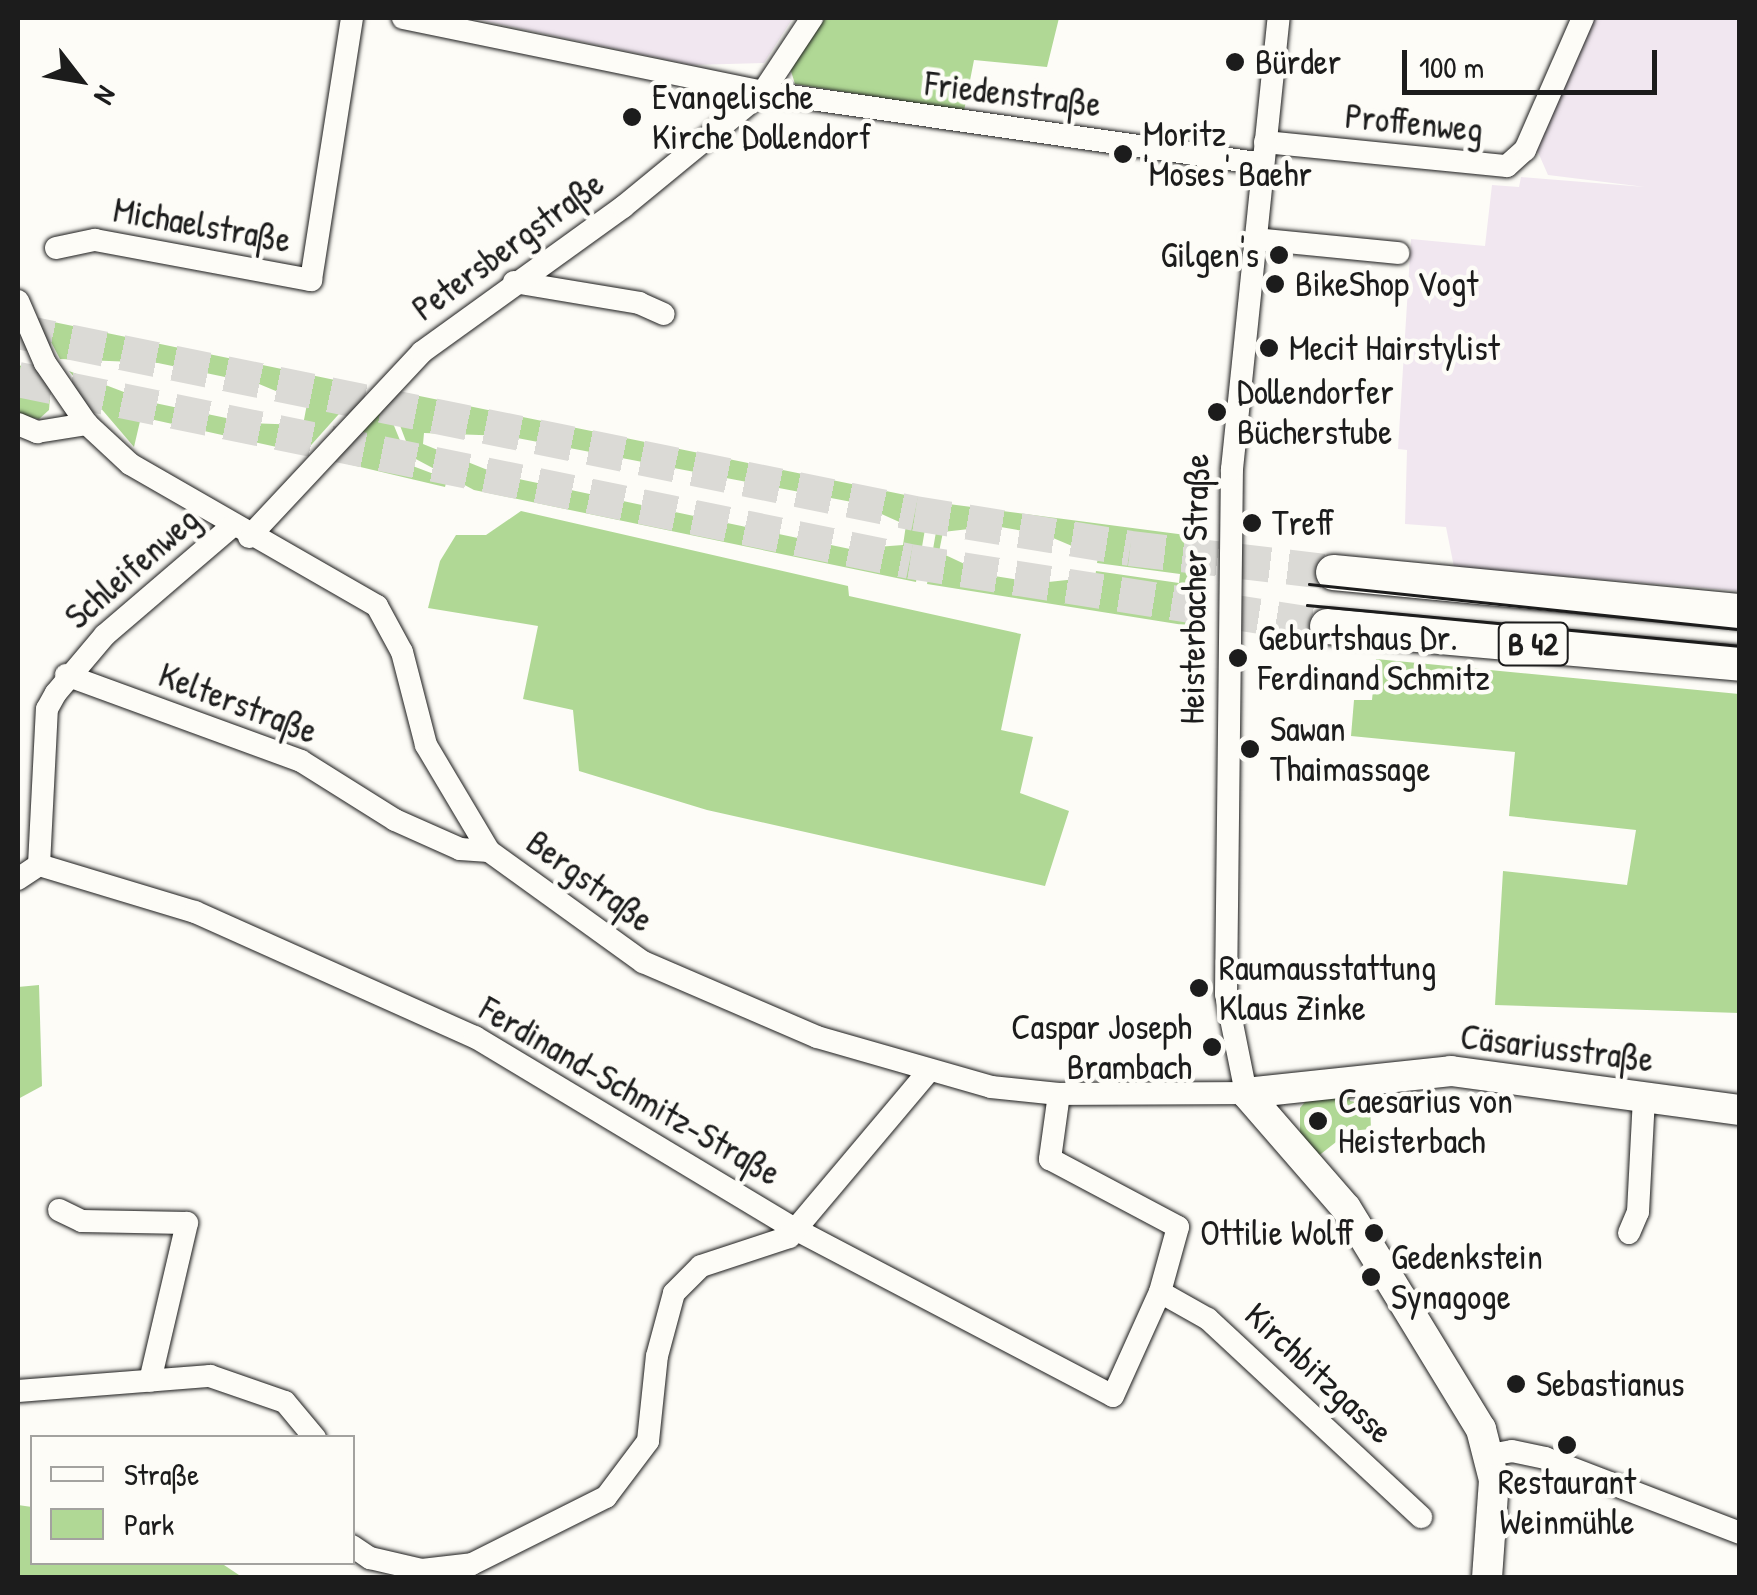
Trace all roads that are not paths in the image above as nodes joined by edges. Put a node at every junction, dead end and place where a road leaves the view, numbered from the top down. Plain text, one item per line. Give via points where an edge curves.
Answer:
1 (352, 18) edge
2 (404, 18) edge
3 (812, 18) edge
4 (1279, 18) edge
5 (1582, 18) edge
6 (763, 92) junction
7 (1264, 153) junction
8 (1255, 238) junction
9 (56, 248) dead end
10 (1398, 253) dead end
11 (514, 282) junction
12 (18, 302) edge
13 (664, 314) dead end
14 (18, 424) edge
15 (87, 424) junction
16 (240, 532) junction
17 (1333, 572) tunnel mouth
18 (1740, 611) edge
19 (1327, 626) tunnel mouth
20 (1740, 663) edge
21 (66, 675) junction
22 (489, 852) junction
23 (39, 865) junction
24 (18, 879) edge
25 (902, 1063) junction
26 (929, 1071) junction
27 (1306, 1084) junction
28 (1246, 1093) junction
29 (1059, 1094) junction
30 (1644, 1096) junction
31 (902, 1104) junction
32 (1740, 1110) edge
33 (1290, 1145) junction
34 (59, 1210) dead end
35 (794, 1229) junction
36 (1628, 1232) dead end
37 (1160, 1292) junction
38 (150, 1382) junction
39 (18, 1391) edge
40 (312, 1435) edge
41 (1490, 1454) junction
42 (1422, 1517) dead end
43 (1740, 1533) edge
44 (355, 1548) edge
45 (1487, 1578) edge

1 - 9 street, Michaelstraße via 310,280 96,240
2 - 6 street, Friedenstraße
3 - 6 street, Petersbergstraße
4 - 7 street, Heisterbacher Straße
5 - 7 street, Proffenweg via 1518,158 1496,167
6 - 7 street, Friedenstraße
6 - 11 street, Petersbergstraße via 623,207
7 - 8 street, Heisterbacher Straße
8 - 10 street
8 - 28 street, Heisterbacher Straße via 1232,469 1226,784 1226,994
11 - 13 street via 639,303
11 - 16 street, Petersbergstraße via 422,352
12 - 15 street, Bergstraße via 45,362
14 - 15 street via 37,432
15 - 16 street, Bergstraße via 156,483
16 - 21 street, Schleifenweg
16 - 22 street, Bergstraße via 377,606 392,626 426,745
17 - 18 highway, B 42
19 - 20 highway, B 42
21 - 22 street, Kelterstraße via 301,761 396,820 460,849
21 - 23 street, Schleifenweg via 47,709
22 - 25 street, Bergstraße via 612,942 688,985
23 - 24 street
23 - 35 street, Ferdinand-Schmitz-Straße via 195,912 475,1036
25 - 26 street, Bergstraße
25 - 31 street
26 - 29 street, Bergstraße via 990,1087
26 - 31 street
27 - 28 main road, Cäsariusstraße
27 - 30 main road, Cäsariusstraße via 1452,1071
27 - 33 main road via 1285,1121
28 - 29 street, Bergstraße
28 - 33 main road, Heisterbacher Straße
29 - 37 street via 1050,1159 1178,1227
30 - 32 main road, Cäsariusstraße
30 - 36 street via 1638,1212
31 - 35 street
33 - 41 main road, Heisterbacher Straße via 1346,1208 1468,1402
34 - 38 street via 82,1222 187,1223
35 - 37 street, Ferdinand-Schmitz-Straße via 1113,1396
35 - 44 street via 789,1237 701,1266 674,1292 657,1356 648,1442 606,1497 472,1564 422,1570
37 - 42 street, Kirchbitzgasse via 1208,1319
38 - 39 street
38 - 40 street via 210,1376 236,1381 285,1402
41 - 43 street via 1512,1450 1545,1458
41 - 45 main road, Heisterbacher Straße via 1494,1523

